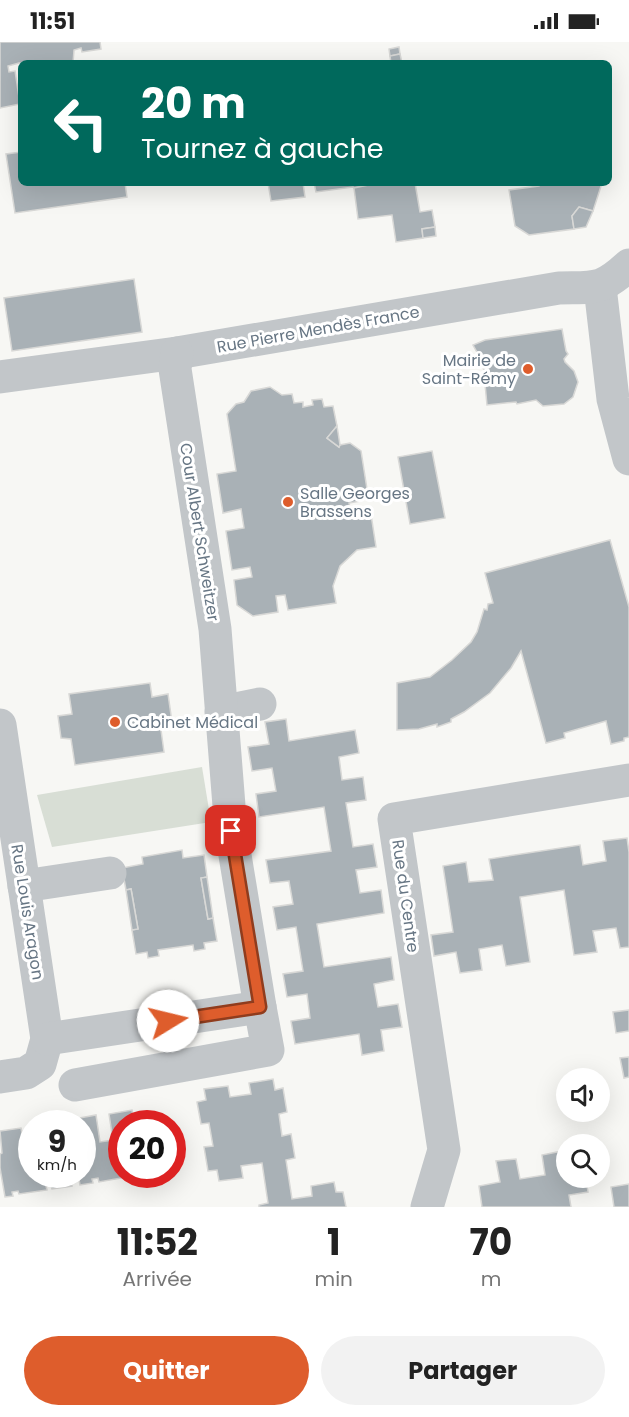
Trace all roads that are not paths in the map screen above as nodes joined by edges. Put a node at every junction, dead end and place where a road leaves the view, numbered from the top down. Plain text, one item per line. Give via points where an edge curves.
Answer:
1 (629, 266) edge
2 (600, 287) junction
3 (177, 353) junction
4 (0, 377) edge
5 (629, 459) edge
6 (260, 704) dead end
7 (221, 712) junction
8 (0, 725) edge
9 (629, 780) edge
10 (110, 873) dead end
11 (24, 886) junction
12 (260, 1007) junction
13 (44, 1051) junction
14 (0, 1077) edge
15 (75, 1085) dead end
16 (427, 1207) edge

1 - 2 street
2 - 3 street, Rue Pierre Mendès France via 559,288
2 - 5 street via 613,399
3 - 4 street, Rue Pierre Mendès France
3 - 7 street, Cour Albert Schweitzer via 175,369 216,629
6 - 7 street
7 - 12 street, Cour Albert Schweitzer via 231,831
8 - 11 street, Rue Louis Aragon
9 - 16 street, Rue du Centre via 394,819 444,1149
10 - 11 street
11 - 13 street, Rue Louis Aragon
12 - 13 street
12 - 15 street, Cour Albert Schweitzer via 268,1050
13 - 14 street via 26,1073

